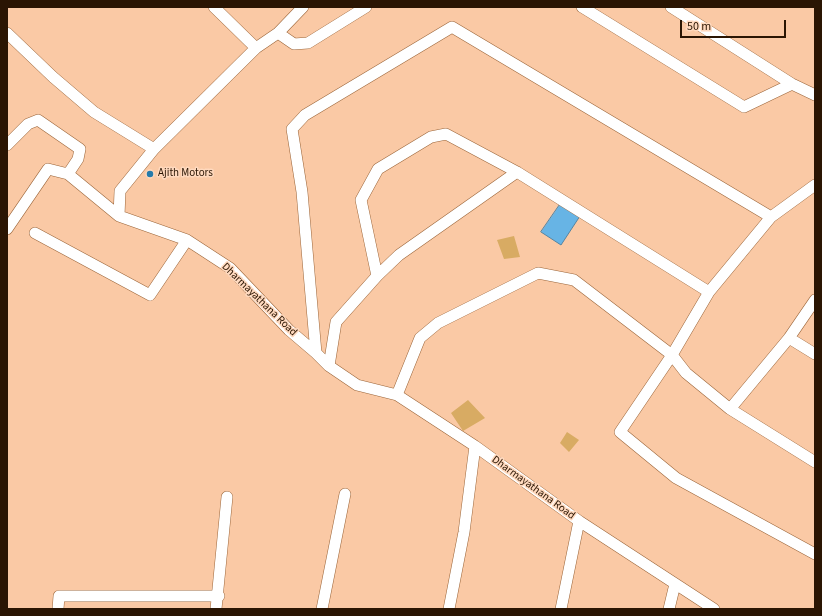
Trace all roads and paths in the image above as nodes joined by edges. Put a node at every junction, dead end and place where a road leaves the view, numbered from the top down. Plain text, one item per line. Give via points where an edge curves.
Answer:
1 (214, 7) edge
2 (303, 7) edge
3 (366, 7) edge
4 (582, 7) edge
5 (672, 7) edge
6 (7, 33) edge
7 (278, 33) junction
8 (256, 48) junction
9 (792, 84) junction
10 (815, 96) edge
11 (7, 145) edge
12 (154, 149) junction
13 (517, 172) junction
14 (68, 174) junction
15 (815, 185) edge
16 (119, 216) junction
17 (771, 217) junction
18 (7, 229) edge
19 (35, 233) dead end
20 (187, 240) junction
21 (377, 276) junction
22 (709, 292) junction
23 (815, 300) edge
24 (790, 338) junction
25 (316, 352) junction
26 (815, 354) edge
27 (672, 355) junction
28 (329, 366) junction
29 (397, 395) junction
30 (730, 408) junction
31 (475, 446) junction
32 (815, 462) edge
33 (345, 494) dead end
34 (227, 496) dead end
35 (579, 520) junction
36 (815, 554) edge
37 (675, 584) junction
38 (218, 596) junction
39 (58, 609) edge
40 (216, 609) edge
41 (322, 609) edge
42 (449, 609) edge
43 (560, 609) edge
44 (669, 609) edge
45 (714, 609) edge

1 - 8 street
2 - 7 street
3 - 7 street via 308,43 294,44
4 - 9 street via 744,108
5 - 9 street
6 - 12 street via 94,112
7 - 8 street
8 - 12 street
9 - 10 street
11 - 14 street via 28,124 38,120 80,149 78,159
12 - 16 street via 120,191
13 - 21 street via 399,255
13 - 21 street via 446,134 431,137 378,170 360,200
13 - 22 street
14 - 16 street
14 - 18 street via 48,169
15 - 17 street
16 - 20 street, Dharmayathana Road
17 - 22 street
17 - 25 street via 452,27 305,115 292,129 302,192
19 - 20 street via 150,295
20 - 25 street, Dharmayathana Road via 230,268 289,330
21 - 28 street via 336,322
22 - 27 street
23 - 24 street
24 - 26 street
24 - 30 street
25 - 28 street, Dharmayathana Road
27 - 29 street via 574,280 538,273 438,323 420,338
27 - 30 street via 686,373
27 - 36 street via 620,432 676,478
28 - 29 street, Dharmayathana Road via 357,385
29 - 31 street, Dharmayathana Road
30 - 32 street
31 - 35 street, Dharmayathana Road
31 - 42 street via 464,532
33 - 41 street
34 - 38 street
35 - 37 street, Dharmayathana Road
35 - 43 street
37 - 44 street
37 - 45 street, Dharmayathana Road
38 - 39 street via 59,596
38 - 40 street

